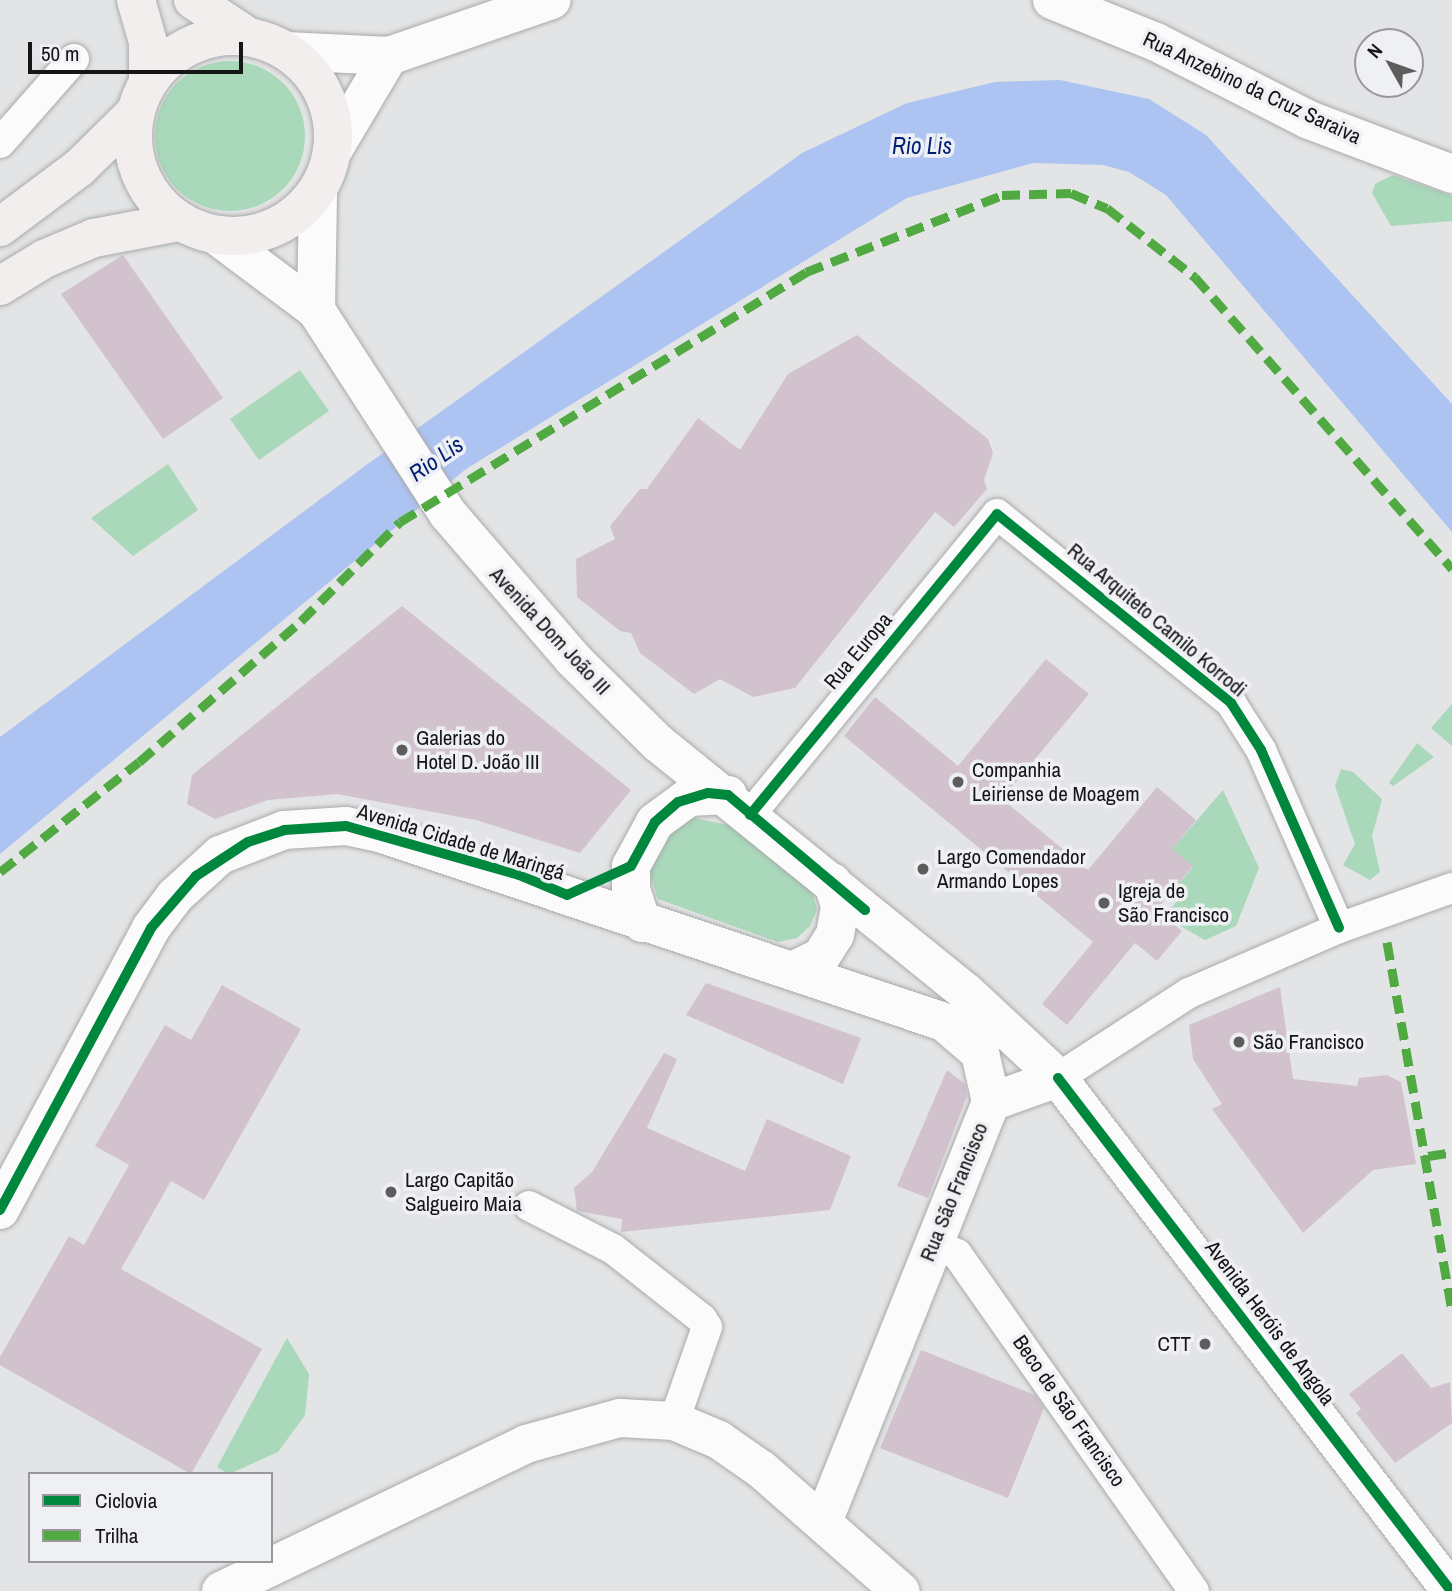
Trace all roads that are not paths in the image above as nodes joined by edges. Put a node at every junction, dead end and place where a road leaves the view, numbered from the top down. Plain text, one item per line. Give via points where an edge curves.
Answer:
1 (136, 0) edge
2 (193, 0) edge
3 (552, 0) edge
4 (1052, 0) edge
5 (249, 37) junction
6 (286, 51) junction
7 (388, 56) junction
8 (74, 59) dead end
9 (141, 98) junction
10 (0, 143) edge
11 (332, 152) junction
12 (1452, 174) edge
13 (318, 190) junction
14 (179, 222) junction
15 (0, 227) edge
16 (217, 236) junction
17 (0, 286) edge
18 (316, 310) junction
19 (997, 514) joint
20 (658, 743) junction
21 (739, 805) junction
22 (667, 808) junction
23 (631, 866) junction
24 (832, 882) junction
25 (1452, 888) edge
26 (566, 895) junction
27 (642, 923) junction
28 (1339, 928) junction
29 (792, 971) junction
30 (1058, 1078) junction
31 (990, 1102) junction
32 (529, 1206) dead end
33 (0, 1210) edge
34 (933, 1244) junction
35 (674, 1421) junction
36 (822, 1523) junction
37 (222, 1591) edge
38 (900, 1591) edge
39 (1194, 1591) edge
40 (1451, 1591) edge

1 - 9 main road via 148,42
2 - 5 main road
3 - 7 main road
4 - 12 main road, Rua Anzebino da Cruz Saraiva via 1156,42 1309,120
5 - 6 main road
5 - 9 main road via 191,45
6 - 7 main road
6 - 11 main road via 324,94 333,122
7 - 11 main road
8 - 10 street
9 - 14 main road via 133,150 141,178
9 - 15 main road via 79,168
11 - 13 main road
13 - 16 main road via 299,212 274,228
13 - 18 main road
14 - 16 main road
14 - 17 main road via 94,238 44,259
16 - 18 main road
18 - 20 main road, Avenida Dom João III via 448,514 540,624
19 - 21 street, Rua Europa
19 - 28 street, Rua Arquiteto Camilo Korrodi via 1231,702 1261,750
20 - 21 main road, Avenida Dom João III
20 - 22 main road
21 - 22 main road via 689,797
21 - 24 main road
22 - 23 main road
23 - 26 main road, Avenida Cidade de Maringá
23 - 27 main road via 631,890
24 - 29 main road via 840,906 835,935 821,957
24 - 30 main road via 967,993
25 - 28 street, Rua São Francisco
26 - 27 main road, Avenida Cidade de Maringá
26 - 33 main road, Avenida Cidade de Maringá via 519,875 346,826 284,830 220,856 175,896 151,928
27 - 29 main road, Avenida Cidade de Maringá
28 - 30 street, Rua São Francisco via 1189,993
29 - 31 main road, Avenida Cidade de Maringá via 958,1030 980,1053
30 - 31 main road, Rua São Francisco
30 - 40 main road, Avenida Heróis de Angola
31 - 34 main road, Rua São Francisco
32 - 35 street via 614,1249 707,1327
34 - 36 main road, Rua São Francisco
34 - 39 street, Beco de São Francisco via 957,1254
35 - 36 main road via 697,1428 741,1454
35 - 37 main road via 620,1418 560,1430
36 - 38 main road

